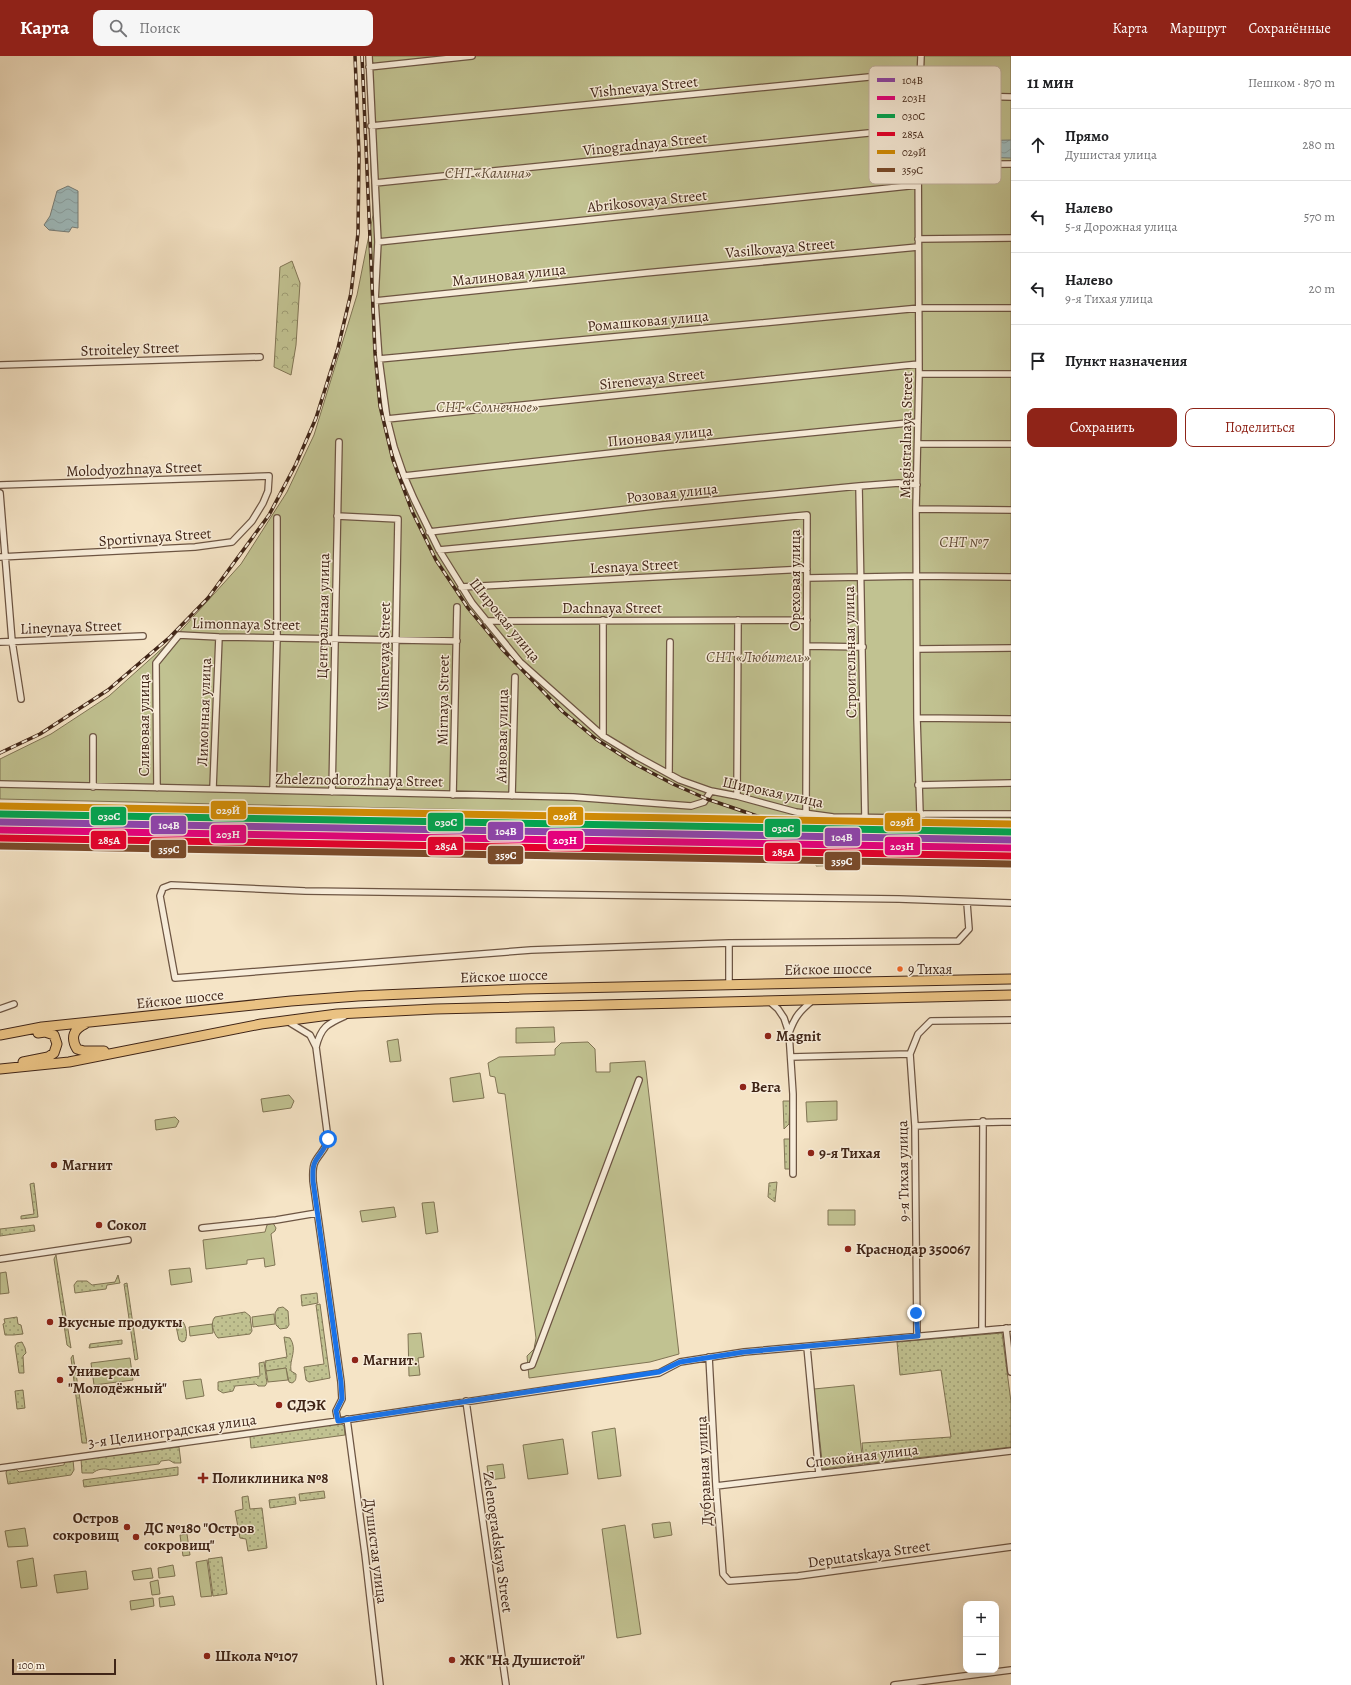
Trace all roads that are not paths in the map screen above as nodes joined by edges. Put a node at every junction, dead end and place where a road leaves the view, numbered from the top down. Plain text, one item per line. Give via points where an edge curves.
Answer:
1 (369, 56) edge
2 (472, 56) edge
3 (921, 56) edge
4 (369, 66) junction
5 (920, 66) edge
6 (869, 77) edge
7 (1001, 97) edge
8 (1011, 97) edge
9 (372, 126) junction
10 (869, 133) edge
11 (1001, 164) edge
12 (1011, 164) edge
13 (375, 183) junction
14 (918, 185) joint
15 (1011, 238) edge
16 (918, 239) junction
17 (378, 242) junction
18 (918, 247) junction
19 (645, 273) joint
20 (375, 301) junction
21 (920, 308) junction
22 (1011, 308) edge
23 (260, 357) dead end
24 (379, 358) junction
25 (919, 364) junction
26 (0, 366) edge
27 (919, 374) junction
28 (1011, 374) edge
29 (387, 419) junction
30 (918, 422) junction
31 (338, 442) dead end
32 (918, 444) junction
33 (1011, 444) edge
34 (268, 476) joint
35 (404, 476) junction
36 (0, 485) edge
37 (859, 486) junction
38 (917, 486) junction
39 (0, 493) edge
40 (916, 509) junction
41 (1011, 510) edge
42 (337, 516) junction
43 (277, 518) dead end
44 (429, 532) junction
45 (439, 550) junction
46 (2, 557) edge
47 (808, 569) junction
48 (861, 576) junction
49 (918, 576) junction
50 (1011, 577) edge
51 (807, 578) junction
52 (461, 587) junction
53 (457, 606) dead end
54 (603, 620) junction
55 (738, 620) junction
56 (807, 620) junction
57 (486, 621) junction
58 (143, 636) dead end
59 (219, 637) junction
60 (277, 637) junction
61 (335, 638) junction
62 (396, 640) junction
63 (12, 641) junction
64 (457, 641) junction
65 (0, 642) edge
66 (670, 642) dead end
67 (807, 646) junction
68 (863, 647) junction
69 (1011, 648) edge
70 (918, 649) junction
71 (156, 663) joint
72 (515, 677) dead end
73 (21, 699) dead end
74 (918, 718) junction
75 (1011, 719) edge
76 (603, 736) junction
77 (93, 737) dead end
78 (669, 773) junction
79 (1011, 783) edge
80 (0, 784) edge
81 (918, 785) junction
82 (93, 786) junction
83 (156, 788) junction
84 (213, 788) junction
85 (273, 790) junction
86 (711, 791) junction
87 (332, 792) junction
88 (393, 793) junction
89 (453, 795) junction
90 (512, 796) junction
91 (737, 796) junction
92 (806, 814) junction
93 (920, 814) junction
94 (1011, 814) edge
95 (865, 818) junction
96 (967, 903) junction
97 (1011, 903) edge
98 (729, 943) junction
99 (1011, 979) edge
100 (729, 985) junction
101 (1011, 995) edge
102 (814, 999) junction
103 (768, 1001) junction
104 (14, 1004) dead end
105 (0, 1010) edge
106 (349, 1014) junction
107 (285, 1020) junction
108 (1011, 1020) edge
109 (88, 1022) junction
110 (789, 1033) junction
111 (0, 1036) edge
112 (316, 1047) junction
113 (129, 1050) junction
114 (910, 1054) junction
115 (791, 1057) junction
116 (0, 1067) edge
117 (639, 1080) dead end
118 (984, 1121) junction
119 (1011, 1122) edge
120 (915, 1126) junction
121 (793, 1174) dead end
122 (317, 1213) junction
123 (202, 1228) dead end
124 (128, 1240) dead end
125 (0, 1259) edge
126 (1008, 1328) edge
127 (982, 1330) junction
128 (918, 1336) junction
129 (807, 1347) junction
130 (709, 1357) junction
131 (524, 1367) dead end
132 (1011, 1372) edge
133 (466, 1401) junction
134 (347, 1419) junction
135 (338, 1421) junction
136 (1011, 1451) edge
137 (0, 1468) edge
138 (819, 1474) junction
139 (716, 1486) junction
140 (1011, 1547) edge
141 (729, 1581) joint
142 (1011, 1670) edge
143 (380, 1685) edge
144 (506, 1685) edge
145 (894, 1685) edge

1 - 4 street, Широкая улица
2 - 4 street
3 - 5 street, Magistralnaya Street
4 - 9 street, Широкая улица
6 - 9 street, Vishnevaya Street
7 - 8 street
9 - 13 street, Широкая улица
10 - 13 street, Vinogradnaya Street
11 - 12 street
13 - 17 street, Широкая улица
14 - 16 street, Magistralnaya Street
14 - 17 street, Abrikosovaya Street
15 - 16 street
16 - 18 street, Magistralnaya Street
17 - 20 street, Широкая улица
18 - 19 street, Vasilkovaya Street
18 - 21 street, Magistralnaya Street
19 - 20 street, Малиновая улица
20 - 24 street, Широкая улица
21 - 22 street, Ромашковая улица
21 - 24 street, Ромашковая улица
21 - 25 street, Magistralnaya Street
23 - 26 street, Stroiteley Street
24 - 29 street, Широкая улица
25 - 27 street, Magistralnaya Street
25 - 29 street, Sirenevaya Street
27 - 28 street
27 - 30 street, Magistralnaya Street
29 - 35 street, Широкая улица
30 - 32 street, Magistralnaya Street
30 - 35 street, Пионовая улица
31 - 42 street, Центральная улица
32 - 33 street
32 - 38 street, Magistralnaya Street
34 - 36 street, Molodyozhnaya Street
34 - 46 street, Sportivnaya Street via 268,491 263,503 252,521 232,542 195,547
35 - 44 street, Широкая улица
37 - 38 street, Розовая улица via 899,483
37 - 44 street, Розовая улица
37 - 48 street, Строительная улица
38 - 40 street, Magistralnaya Street
39 - 46 street
40 - 41 street
40 - 49 street, Magistralnaya Street
42 - 61 street, Центральная улица
42 - 62 street, Vishnevaya Street via 398,519
43 - 60 street
44 - 45 street, Широкая улица
45 - 47 street, Ореховая улица via 807,515
45 - 52 street, Широкая улица
46 - 63 street
47 - 51 street, Ореховая улица
47 - 52 street, Lesnaya Street
48 - 49 street
48 - 51 street
48 - 68 street, Строительная улица
49 - 50 street
49 - 70 street, Magistralnaya Street
51 - 56 street, Ореховая улица
52 - 57 street, Широкая улица
53 - 64 street, Mirnaya Street
54 - 55 street, Dachnaya Street
54 - 57 street, Dachnaya Street
54 - 76 street
55 - 56 street, Dachnaya Street
55 - 91 street
56 - 67 street, Ореховая улица
57 - 76 street, Широкая улица via 520,662
58 - 63 street, Lineynaya Street
59 - 60 street, Limonnaya Street
59 - 71 street, Limonnaya Street via 179,635
59 - 84 street, Лимонная улица
60 - 61 street, Limonnaya Street
60 - 85 street
61 - 62 street, Limonnaya Street
61 - 87 street, Центральная улица
62 - 64 street, Limonnaya Street
62 - 88 street, Vishnevaya Street
63 - 65 street, Lineynaya Street
63 - 73 street
64 - 89 street, Mirnaya Street
66 - 78 street
67 - 68 street
67 - 92 street, Ореховая улица
68 - 95 street, Строительная улица
69 - 70 street
70 - 74 street, Magistralnaya Street
71 - 83 street, Сливовая улица
72 - 90 street, Айвовая улица
74 - 75 street
74 - 81 street, Magistralnaya Street
76 - 78 street, Широкая улица
77 - 82 street
78 - 86 street, Широкая улица via 680,780
79 - 81 street
80 - 82 street, Zheleznodorozhnaya Street
81 - 93 street, Magistralnaya Street
82 - 83 street, Zheleznodorozhnaya Street
83 - 84 street, Zheleznodorozhnaya Street
84 - 85 street, Zheleznodorozhnaya Street
85 - 87 street, Zheleznodorozhnaya Street
86 - 90 street, Zheleznodorozhnaya Street via 704,802 691,806 573,797
86 - 91 street, Широкая улица
87 - 88 street, Zheleznodorozhnaya Street
88 - 89 street, Zheleznodorozhnaya Street
89 - 90 street, Zheleznodorozhnaya Street
91 - 92 street, Широкая улица
92 - 95 street, Широкая улица
93 - 94 street, Широкая улица
93 - 95 street, Широкая улица via 906,818
96 - 97 street
96 - 98 street via 969,929 958,941
96 - 98 street via 891,899 305,891 171,885 164,888 160,896 175,978 531,950
98 - 100 street
99 - 100 main road, Ейское шоссе
100 - 109 main road, Ейское шоссе via 358,996
101 - 102 main road, Ейское шоссе
102 - 103 main road, Ейское шоссе
102 - 110 street via 794,1018
103 - 106 main road, Ейское шоссе via 435,1009
103 - 110 street via 784,1018
104 - 105 street
106 - 107 main road, Ейское шоссе
106 - 112 street via 324,1027
107 - 112 street via 310,1035
107 - 113 main road, Ейское шоссе
108 - 114 street via 932,1021 918,1034
109 - 111 main road, Ейское шоссе via 42,1027
109 - 113 main road via 80,1026 74,1034 73,1040 77,1049
110 - 115 street
111 - 116 main road via 45,1032 54,1035 57,1044 54,1053 48,1057
112 - 122 street via 328,1139 313,1169
113 - 116 main road, Ейское шоссе via 69,1062
114 - 115 street
114 - 120 street, 9-я Тихая улица
115 - 121 street
117 - 131 street via 532,1365
118 - 119 street
118 - 120 street
118 - 127 street
120 - 128 street, 9-я Тихая улица
122 - 123 street
122 - 135 street via 341,1382 342,1399 336,1411
124 - 125 street
126 - 127 street, 3-я Целиноградская улица
126 - 132 street
127 - 128 street, 3-я Целиноградская улица
128 - 129 street, 3-я Целиноградская улица
129 - 130 street, 3-я Целиноградская улица
129 - 138 street
130 - 133 street, 3-я Целиноградская улица via 680,1362 659,1372
130 - 139 street, Дубравная улица
133 - 134 street, 3-я Целиноградская улица
133 - 144 street, Zelenogradskaya Street
134 - 135 street, 3-я Целиноградская улица
134 - 143 street, Душистая улица
135 - 137 street, 3-я Целиноградская улица
136 - 138 street, Спокойная улица
138 - 139 street, Спокойная улица
139 - 141 street, Дубравная улица via 723,1574
140 - 141 street, Deputatskaya Street via 798,1576
142 - 145 street

